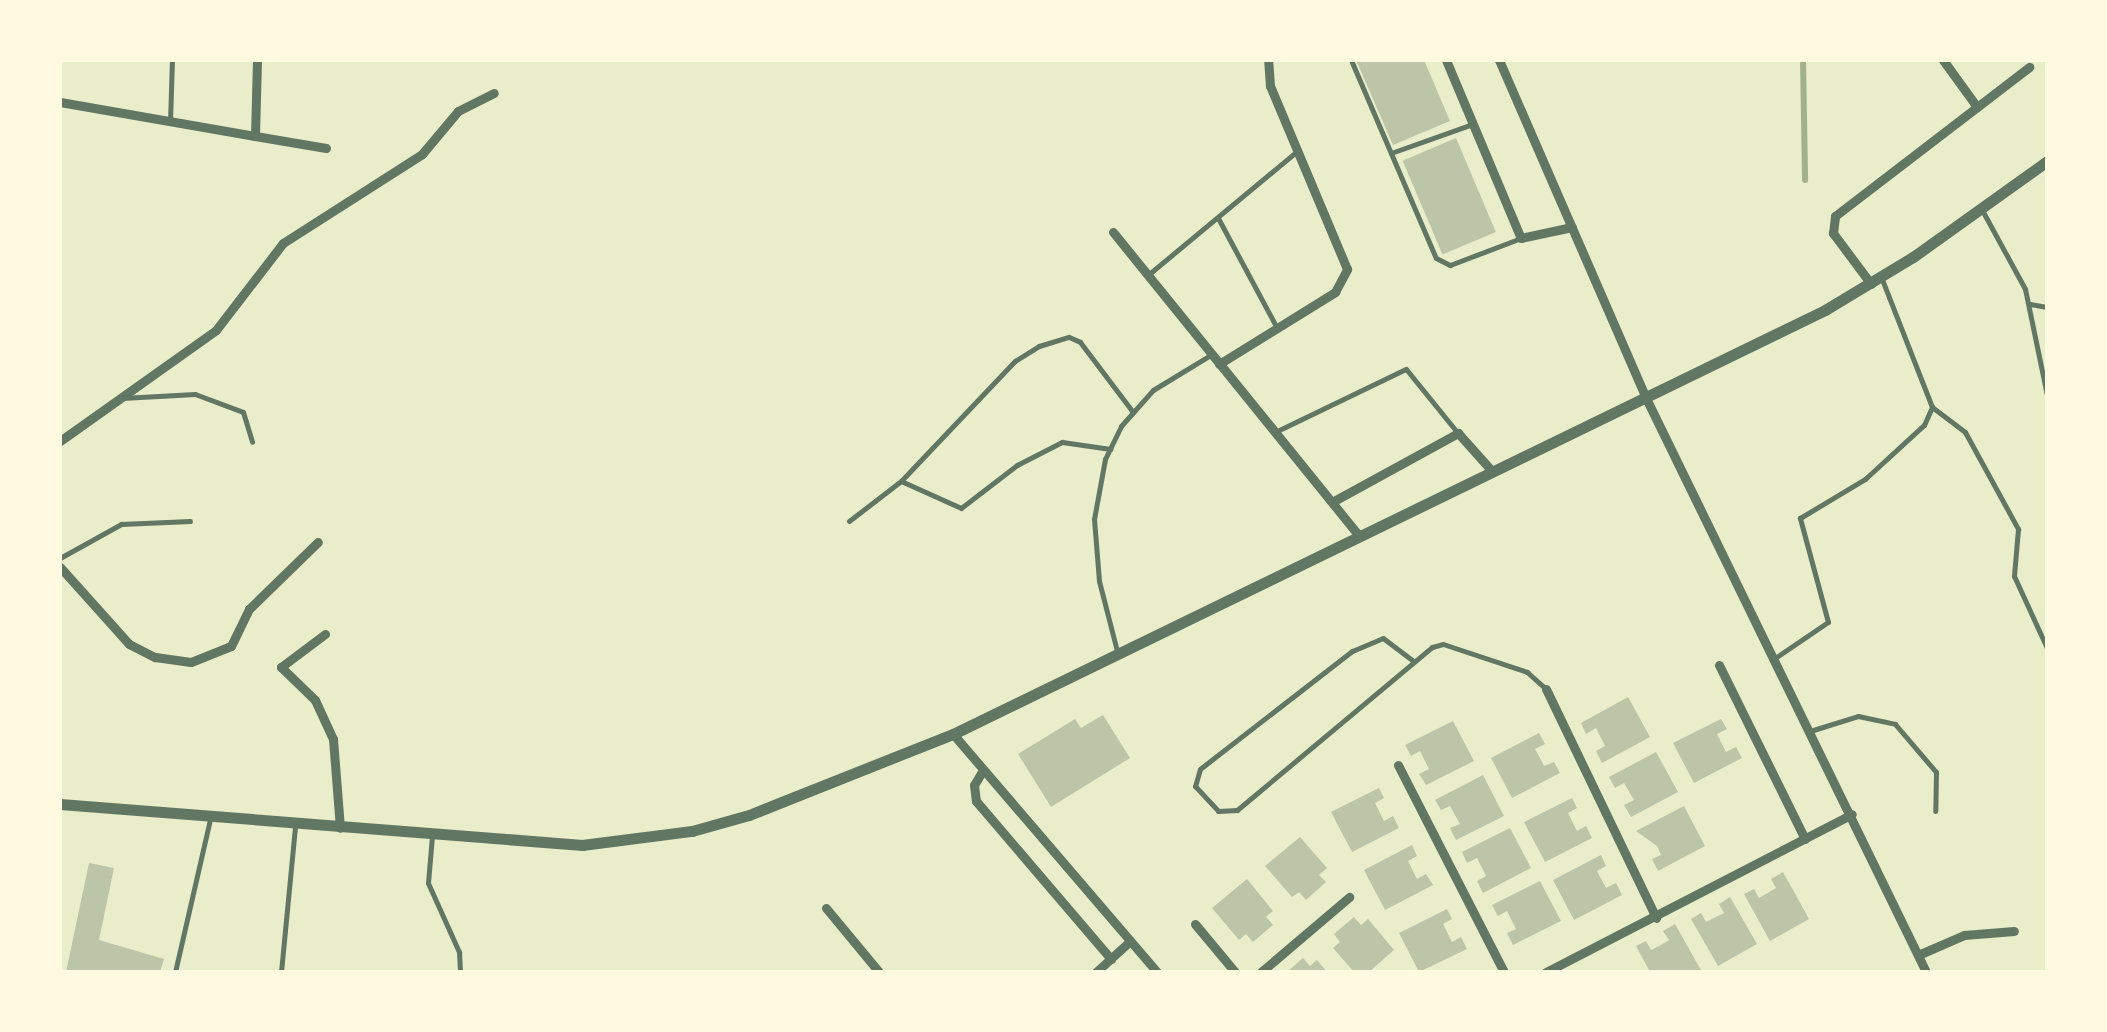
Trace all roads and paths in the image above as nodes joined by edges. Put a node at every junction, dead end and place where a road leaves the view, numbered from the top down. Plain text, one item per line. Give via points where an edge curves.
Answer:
1 (172, 60) edge
2 (257, 60) edge
3 (1268, 60) edge
4 (1351, 60) edge
5 (1446, 60) edge
6 (1499, 60) edge
7 (1943, 60) edge
8 (2029, 66) dead end
9 (494, 93) dead end
10 (60, 102) edge
11 (1978, 107) junction
12 (170, 122) junction
13 (1474, 124) junction
14 (255, 136) junction
15 (326, 148) dead end
16 (1297, 151) junction
17 (1391, 153) junction
18 (2047, 161) edge
19 (1982, 210) junction
20 (1218, 218) junction
21 (1572, 227) junction
22 (1113, 232) dead end
23 (1521, 238) junction
24 (1148, 275) junction
25 (1876, 280) junction
26 (2030, 304) junction
27 (2047, 307) edge
28 (1278, 328) junction
29 (1212, 354) junction
30 (1220, 364) junction
31 (1644, 394) junction
32 (2047, 395) edge
33 (119, 398) junction
34 (1932, 406) junction
35 (1134, 412) junction
36 (1275, 432) junction
37 (1458, 433) junction
38 (60, 441) edge
39 (252, 442) dead end
40 (1110, 448) junction
41 (1490, 470) junction
42 (901, 481) junction
43 (1332, 502) junction
44 (190, 520) dead end
45 (849, 521) dead end
46 (1360, 536) junction
47 (318, 542) dead end
48 (60, 558) edge
49 (60, 567) edge
50 (326, 634) dead end
51 (2047, 648) edge
52 (1118, 654) junction
53 (1775, 658) junction
54 (1412, 660) junction
55 (1718, 665) dead end
56 (1546, 689) joint
57 (1810, 730) junction
58 (952, 734) junction
59 (1398, 765) dead end
60 (983, 770) junction
61 (60, 804) edge
62 (1935, 810) dead end
63 (1852, 814) junction
64 (210, 819) junction
65 (295, 826) junction
66 (340, 830) junction
67 (432, 836) junction
68 (1805, 839) junction
69 (1349, 897) dead end
70 (826, 908) dead end
71 (1656, 918) junction
72 (1195, 924) dead end
73 (2014, 931) dead end
74 (1130, 942) junction
75 (1918, 956) junction
76 (1111, 959) junction
77 (1101, 970) edge
78 (174, 972) edge
79 (281, 972) edge
80 (460, 972) edge
81 (879, 972) edge
82 (1156, 972) edge
83 (1235, 972) edge
84 (1262, 972) edge
85 (1504, 972) edge
86 (1546, 972) edge
87 (1926, 972) edge

1 - 12 lane
2 - 14 street
3 - 16 street via 1270,86
4 - 17 lane
5 - 13 street
6 - 21 street
7 - 11 street
8 - 11 street
9 - 33 street via 458,111 422,154 284,242 216,330
10 - 12 street
11 - 25 street via 1835,216 1833,233
12 - 14 street
13 - 17 lane
13 - 23 street
14 - 15 street
16 - 20 lane
16 - 28 street via 1347,269 1335,292
17 - 23 lane via 1443,264
18 - 19 street
19 - 25 street
19 - 26 lane
20 - 24 lane
20 - 28 lane
21 - 23 street
21 - 31 street
22 - 24 street
24 - 29 street
25 - 31 street
25 - 34 lane
26 - 27 lane
26 - 32 lane
28 - 30 street
29 - 30 street
29 - 35 lane via 1153,390
30 - 36 street
31 - 41 street
31 - 53 street
33 - 38 street
33 - 39 lane via 196,394 229,412 243,412
34 - 51 lane via 1965,432 2018,529 2014,576
34 - 53 lane via 1917,433 1865,479 1800,518 1828,622
35 - 40 lane
35 - 42 lane via 1095,358 1069,337 1015,361
36 - 37 lane via 1406,369
36 - 43 street
37 - 41 street
37 - 43 street
40 - 42 lane via 1062,442 1017,465 961,508
40 - 52 lane via 1094,519 1099,581
41 - 46 street
42 - 45 lane
43 - 46 street
44 - 48 lane via 121,524
46 - 52 street
47 - 49 street via 249,609 230,646 191,662 155,657 129,644
50 - 66 street via 281,667 315,700 333,739
52 - 58 street
53 - 57 street
54 - 54 lane via 1237,810 1218,811 1195,786 1200,769 1352,651 1383,638
54 - 56 lane via 1442,644 1527,672
55 - 68 street
56 - 71 street
57 - 62 lane via 1858,716 1895,724 1936,772
57 - 63 street
58 - 60 street
58 - 67 street via 692,831 582,845
59 - 85 street
60 - 74 street
60 - 76 street via 974,785 976,800
61 - 64 street
63 - 68 street
63 - 75 street
64 - 65 street
64 - 78 lane
65 - 66 street
65 - 79 lane
66 - 67 street
67 - 80 lane via 428,883 459,952
68 - 71 street
69 - 84 street
70 - 81 street
71 - 86 street
72 - 83 street
73 - 75 street via 1964,935
74 - 76 street
74 - 82 street
75 - 87 street
76 - 77 street

